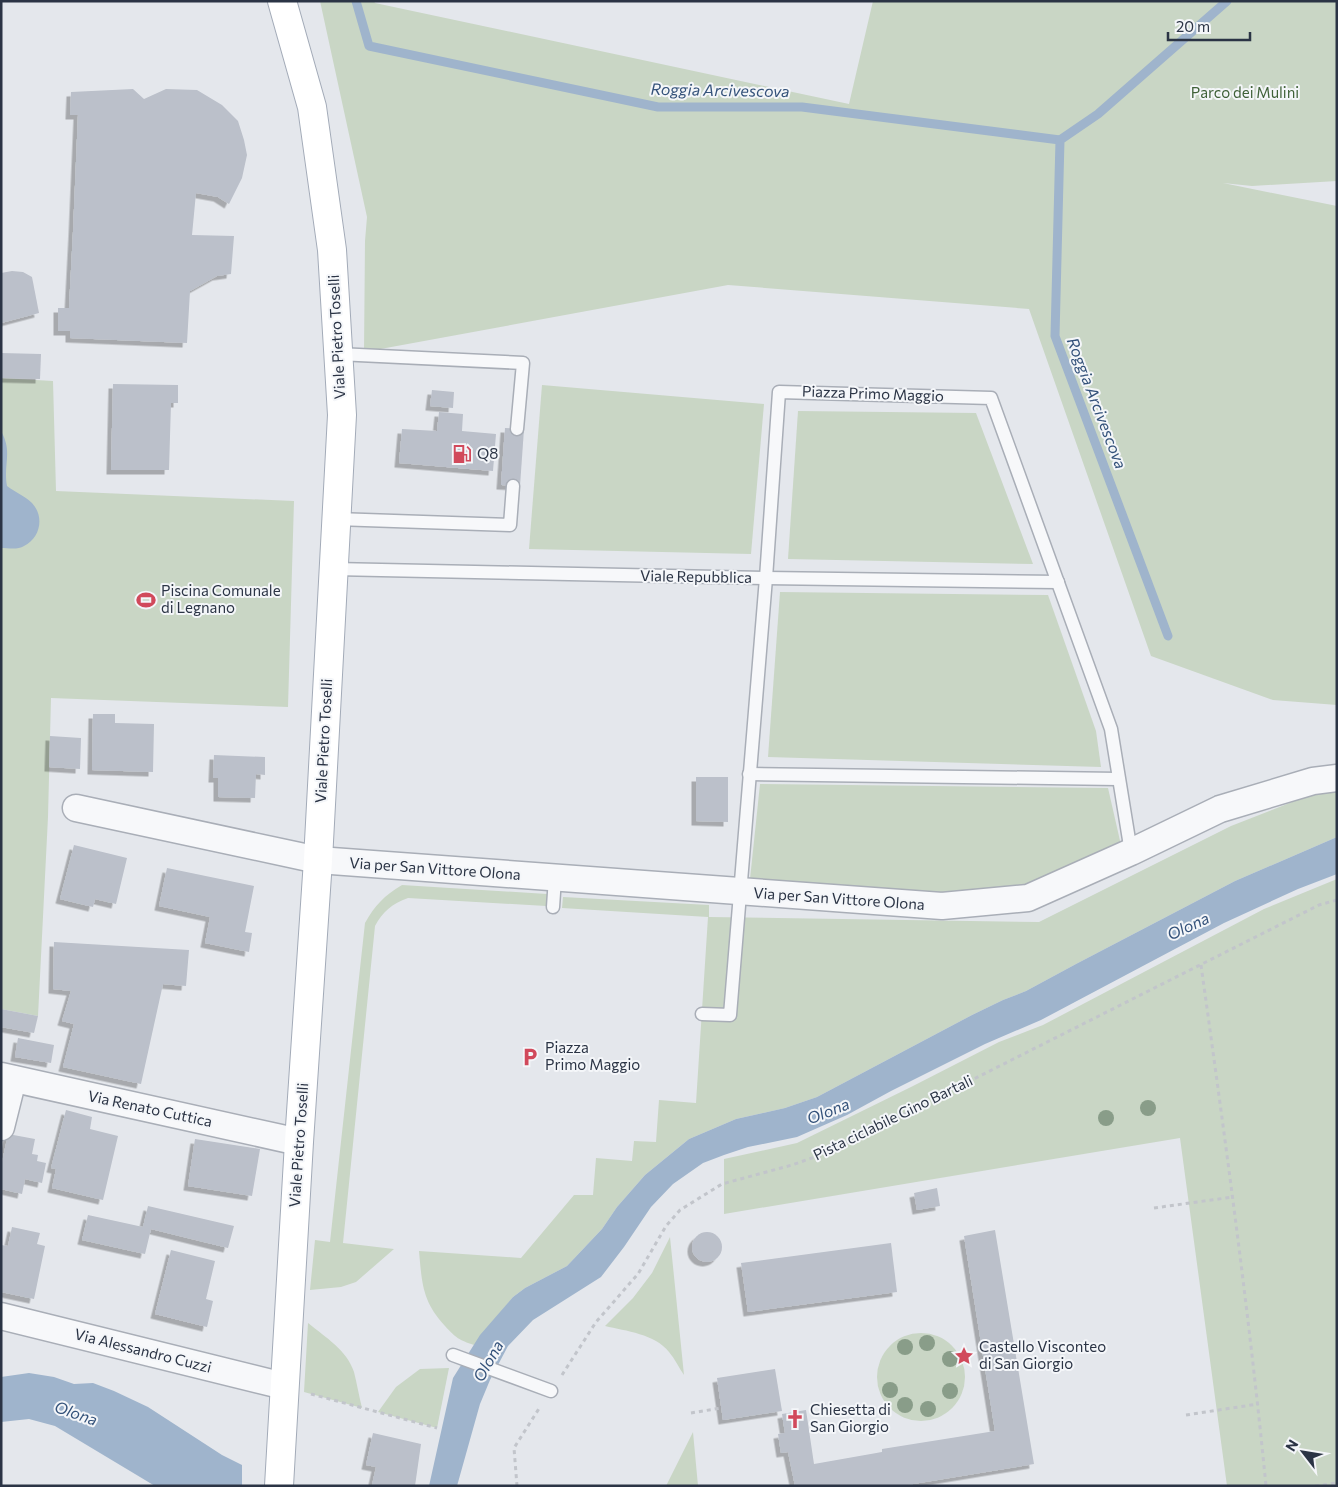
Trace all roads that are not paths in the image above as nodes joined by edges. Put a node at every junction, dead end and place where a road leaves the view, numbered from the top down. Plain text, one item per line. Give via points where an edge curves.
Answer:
1 (282, 1) edge
2 (338, 354) junction
3 (517, 429) dead end
4 (513, 486) dead end
5 (336, 519) junction
6 (334, 570) junction
7 (766, 578) junction
8 (1058, 582) junction
9 (749, 774) junction
10 (1337, 778) edge
11 (1118, 779) junction
12 (76, 808) dead end
13 (1131, 852) junction
14 (318, 860) junction
15 (555, 878) junction
16 (740, 892) junction
17 (553, 907) dead end
18 (702, 1014) dead end
19 (7, 1078) edge
20 (1, 1127) edge
21 (299, 1142) junction
22 (1, 1316) edge
23 (453, 1356) dead end
24 (294, 1389) junction
25 (551, 1391) road end
26 (279, 1486) edge

1 - 2 main road, Viale Pietro Toselli via 312,107 332,250
2 - 3 lane via 523,363
2 - 5 main road, Viale Pietro Toselli via 342,415
4 - 5 lane via 510,525
5 - 6 main road, Viale Pietro Toselli
6 - 7 lane, Viale Repubblica
6 - 14 main road, Viale Pietro Toselli
7 - 8 lane, Viale Repubblica
7 - 8 lane, Piazza Primo Maggio via 779,392 991,398
7 - 9 lane, Piazza Primo Maggio
8 - 11 lane, Piazza Primo Maggio via 1110,729
9 - 11 lane
9 - 16 lane, Piazza Primo Maggio
10 - 13 street, Via per San Vittore Olona via 1313,781 1220,809
11 - 13 lane, Piazza Primo Maggio
12 - 14 street, Via per San Vittore Olona
13 - 16 street, Via per San Vittore Olona via 1028,898 942,906
14 - 15 street, Via per San Vittore Olona
14 - 21 main road, Viale Pietro Toselli
15 - 16 street, Via per San Vittore Olona
15 - 17 lane
16 - 18 lane, Piazza Primo Maggio via 730,1015
19 - 20 street
19 - 21 street, Via Renato Cuttica
21 - 24 main road, Viale Pietro Toselli
22 - 24 street, Via Alessandro Cuzzi
23 - 25 lane
24 - 26 main road, Viale Pietro Toselli via 282,1438

